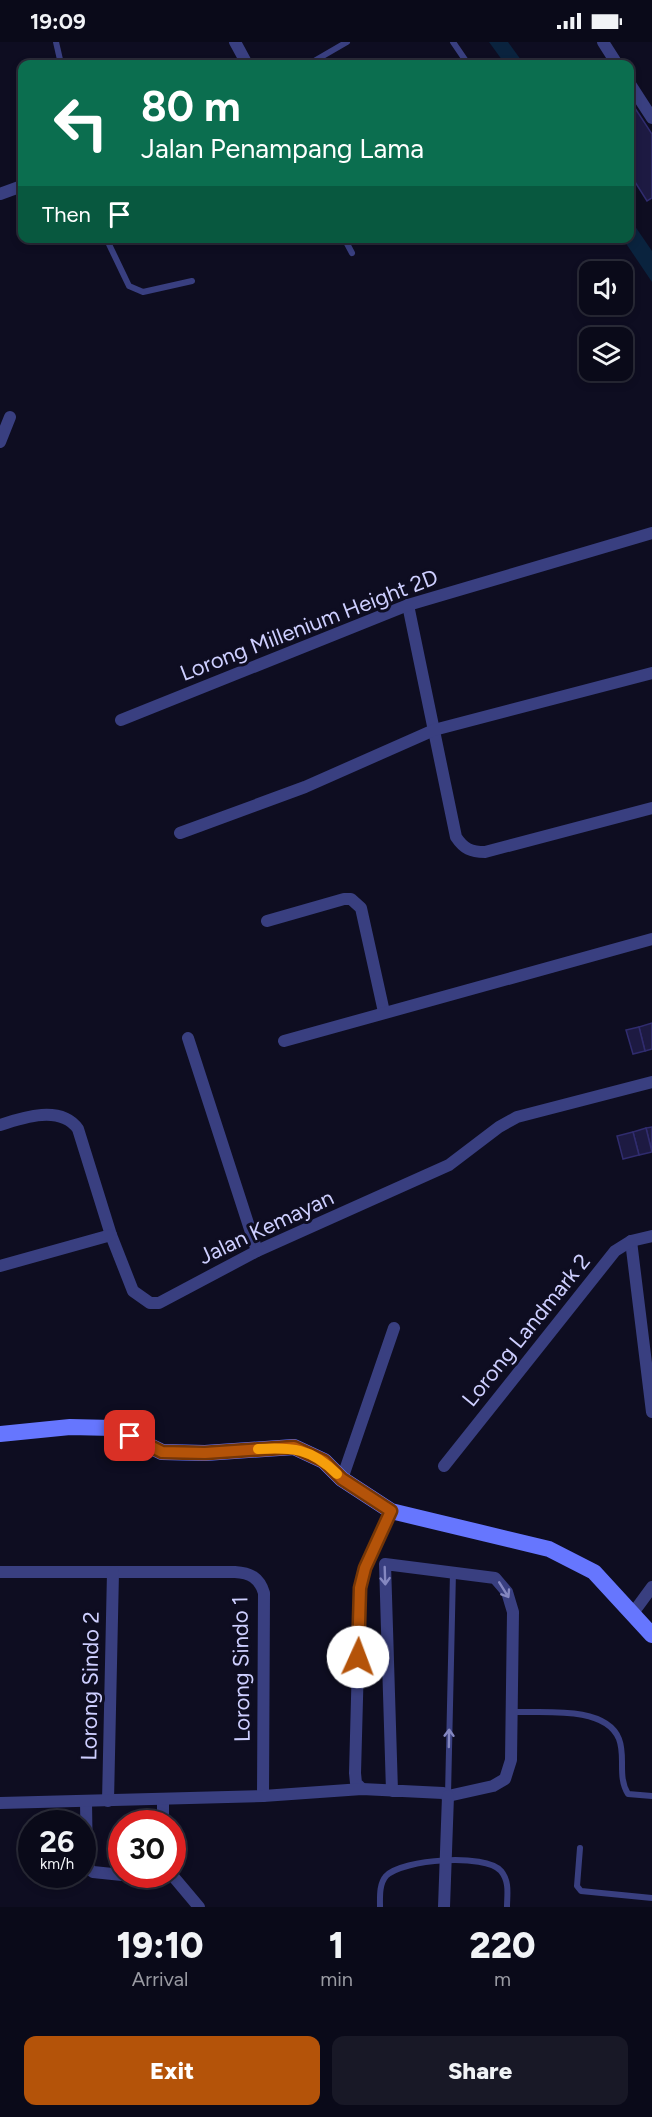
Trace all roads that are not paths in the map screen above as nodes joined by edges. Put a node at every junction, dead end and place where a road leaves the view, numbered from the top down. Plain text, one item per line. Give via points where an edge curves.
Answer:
1 (56, 42) edge
2 (347, 42) edge
3 (453, 42) edge
4 (603, 42) edge
5 (239, 43) edge
6 (60, 60) edge
7 (245, 60) edge
8 (316, 60) edge
9 (465, 60) edge
10 (614, 60) edge
11 (634, 90) edge
12 (652, 118) edge
13 (18, 187) edge
14 (0, 194) edge
15 (108, 243) edge
16 (347, 243) edge
17 (352, 253) dead end
18 (192, 281) dead end
19 (10, 417) dead end
20 (0, 442) edge
21 (652, 533) edge
22 (408, 605) junction
23 (652, 673) edge
24 (121, 720) dead end
25 (434, 730) junction
26 (652, 808) edge
27 (180, 833) dead end
28 (267, 921) dead end
29 (652, 939) edge
30 (384, 1012) junction
31 (188, 1038) dead end
32 (284, 1041) dead end
33 (652, 1082) edge
34 (0, 1125) edge
35 (111, 1235) junction
36 (652, 1236) edge
37 (631, 1241) junction
38 (257, 1251) junction
39 (0, 1266) edge
40 (394, 1328) dead end
41 (652, 1412) edge
42 (0, 1434) edge
43 (444, 1466) dead end
44 (342, 1479) junction
45 (391, 1511) junction
46 (0, 1572) edge
47 (113, 1572) junction
48 (453, 1572) junction
49 (652, 1587) edge
50 (633, 1612) junction
51 (652, 1635) edge
52 (510, 1712) junction
53 (362, 1790) junction
54 (392, 1791) junction
55 (263, 1796) junction
56 (448, 1796) junction
57 (652, 1796) edge
58 (163, 1799) junction
59 (108, 1801) junction
60 (86, 1802) junction
61 (0, 1803) edge
62 (163, 1810) edge
63 (580, 1848) dead end
64 (445, 1860) junction
65 (108, 1874) edge
66 (183, 1888) edge
67 (652, 1898) edge
68 (199, 1907) edge
69 (380, 1907) edge
70 (444, 1907) edge
71 (507, 1907) edge

1 - 6 lane
2 - 8 lane
3 - 9 lane
4 - 10 street
5 - 7 street
11 - 12 street
13 - 14 street
15 - 18 lane via 129,286 143,292
16 - 17 lane
19 - 20 street
21 - 22 street, Lorong Millenium Height 2D
22 - 24 street, Lorong Millenium Height 2D
22 - 25 street
23 - 25 street
25 - 26 street via 456,837 467,849 485,852
25 - 27 street via 305,787
28 - 30 street via 344,898 358,903
29 - 30 street
30 - 32 street
31 - 38 street
33 - 38 street, Jalan Kemayan via 517,1118 450,1165
34 - 35 street, Jalan Kemayan via 23,1117 57,1115 72,1122 78,1129
35 - 38 street, Jalan Kemayan via 133,1291 150,1303 159,1303
35 - 39 street
36 - 37 street, Lorong Landmark 2
37 - 41 street
37 - 43 street, Lorong Landmark 2 via 615,1251
40 - 44 street
42 - 44 main road via 70,1427 113,1428 162,1452 294,1447 324,1461
44 - 45 main road
45 - 50 main road via 549,1549 594,1572
45 - 53 street via 360,1588 355,1773
46 - 47 street
47 - 55 street, Lorong Sindo 1 via 235,1572 247,1573 260,1583 264,1593
47 - 59 street, Lorong Sindo 2
48 -> 52 street via 495,1578 507,1592 513,1612
48 -> 54 street via 385,1564
56 -> 48 lane
49 - 50 street
50 - 51 main road
52 - 56 street via 511,1760 506,1779 493,1786
52 - 57 lane via 582,1714 604,1720 619,1739 621,1783 628,1794
53 - 54 street
53 - 55 street
54 - 56 street
55 - 58 street
56 - 64 street
58 - 59 street
58 - 62 street
59 - 60 street
60 - 61 street
60 - 65 street via 87,1867
63 - 67 lane via 577,1886 581,1891
64 - 69 lane via 402,1867 386,1876 379,1892
64 - 70 street
64 - 71 lane via 487,1862 501,1871 508,1887
66 - 68 street

